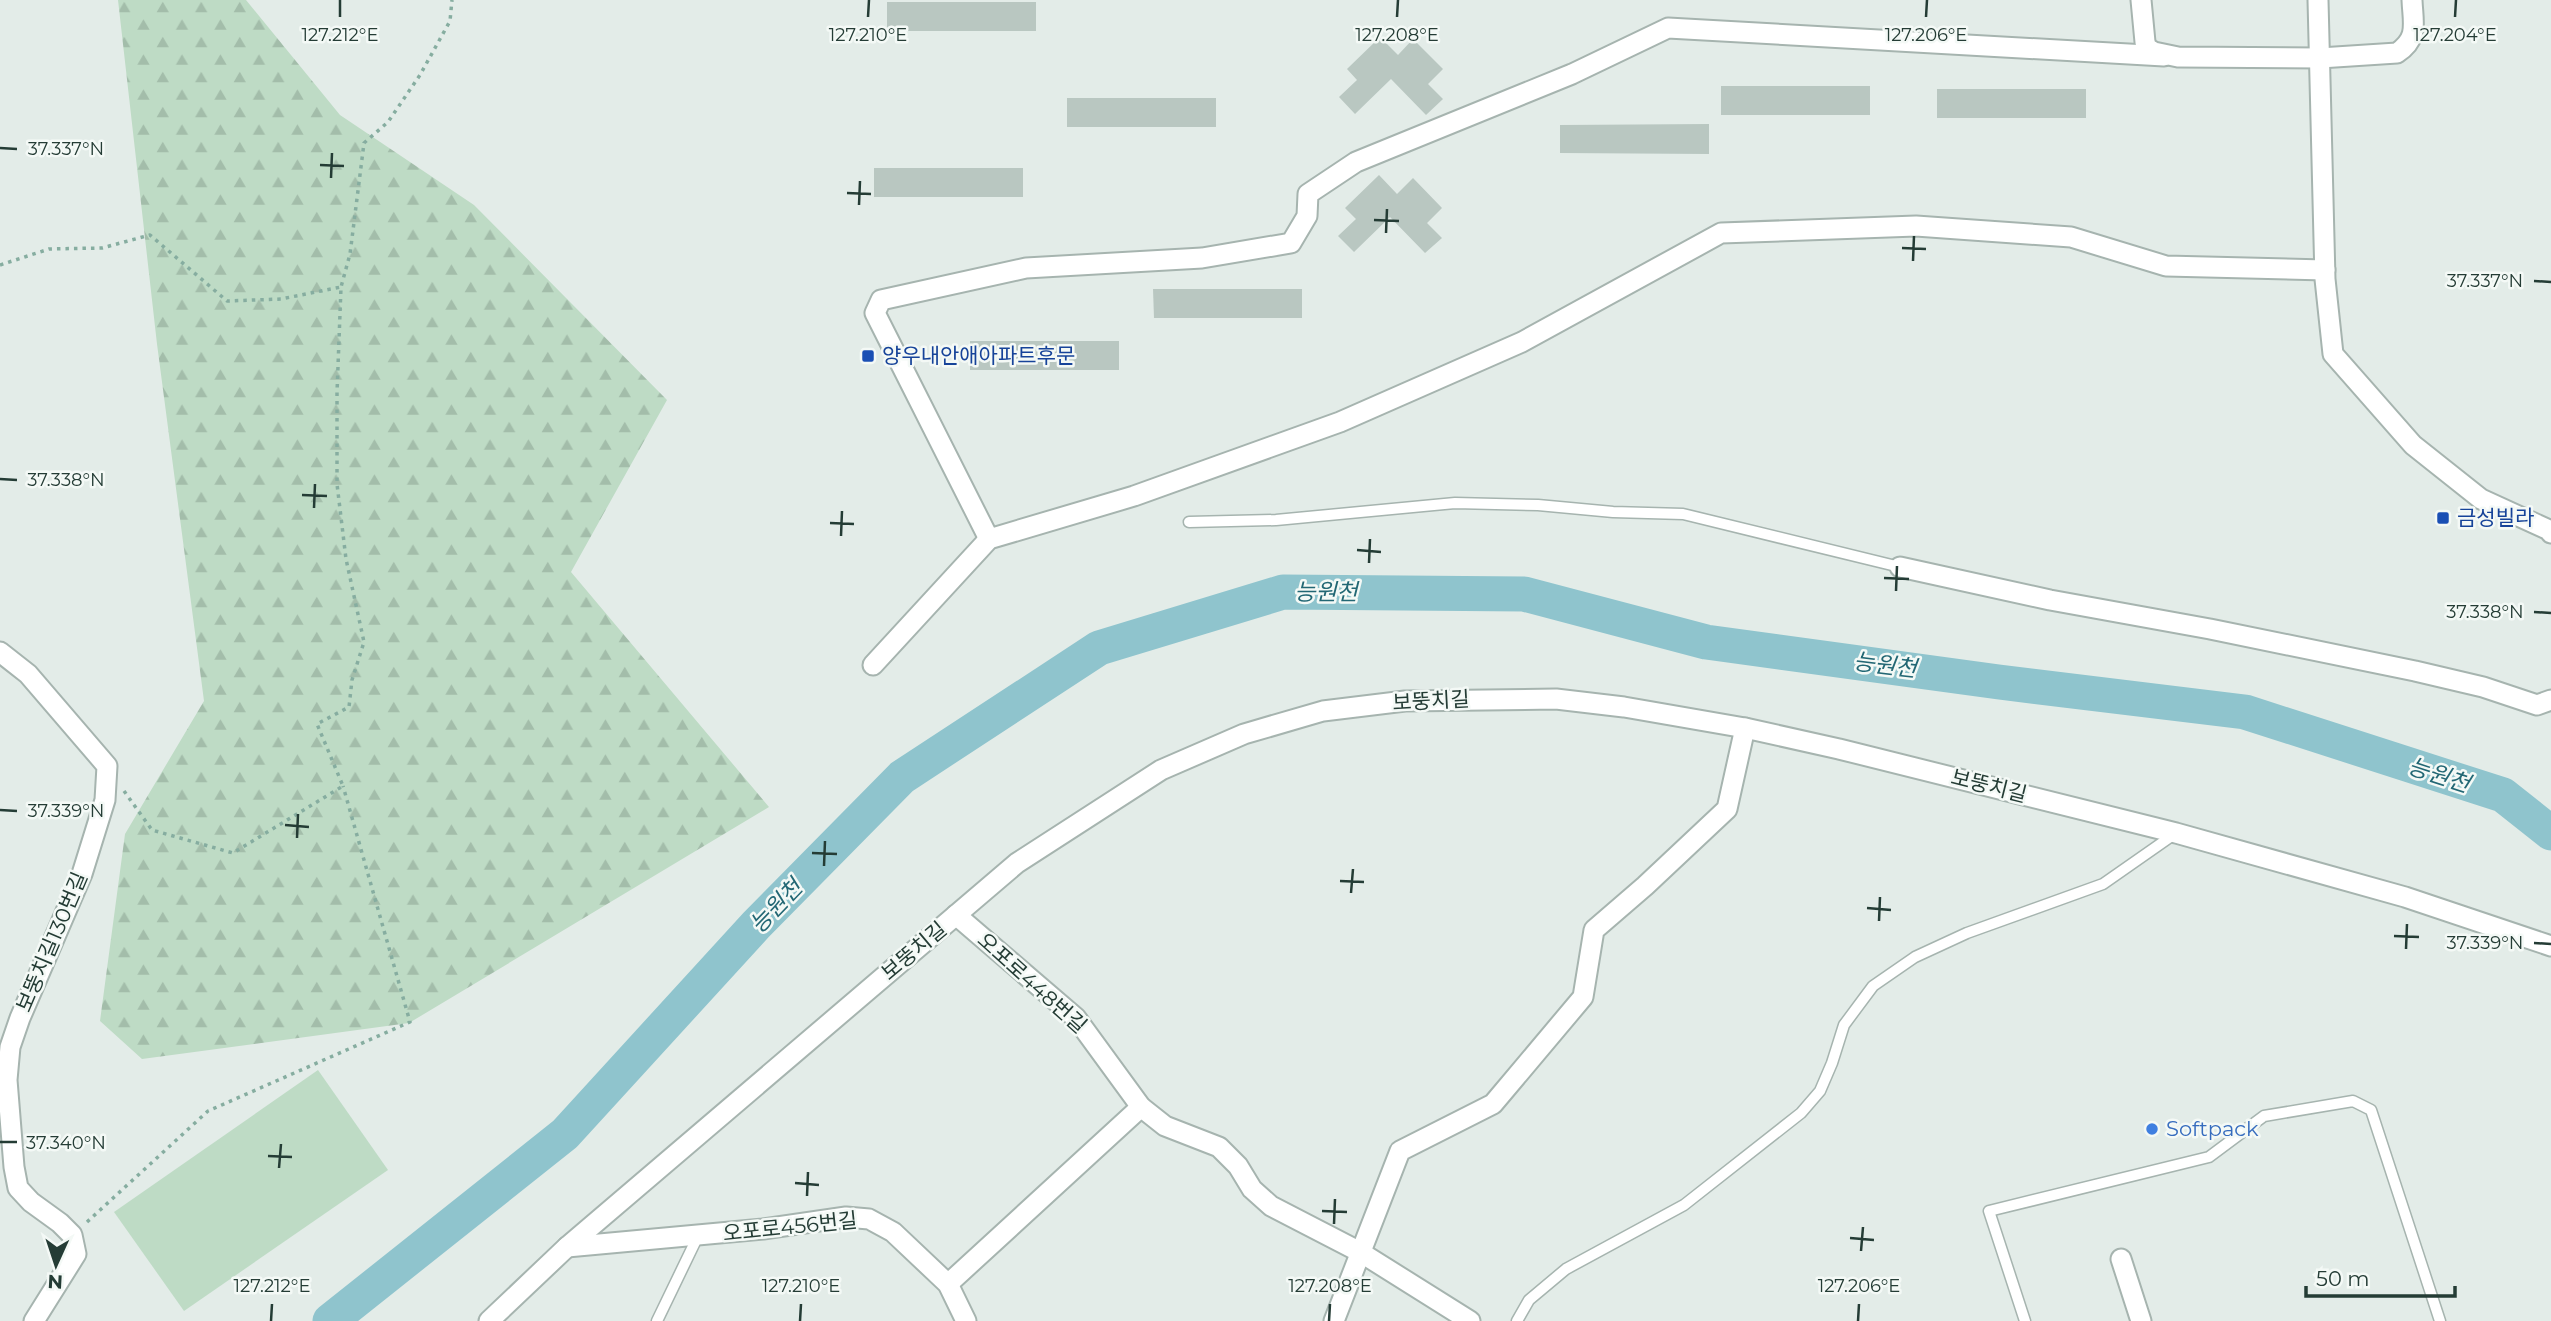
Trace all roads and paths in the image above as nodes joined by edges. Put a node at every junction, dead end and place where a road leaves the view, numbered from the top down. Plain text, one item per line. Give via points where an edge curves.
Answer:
1 (452, 0) edge
2 (2141, 0) edge
3 (2318, 0) edge
4 (2412, 0) edge
5 (2164, 56) junction
6 (2320, 58) junction
7 (0, 265) edge
8 (2325, 270) junction
9 (341, 287) junction
10 (1189, 522) dead end
11 (2551, 533) edge
12 (989, 539) junction
13 (1900, 567) joint
14 (0, 652) edge
15 (873, 665) dead end
16 (2551, 700) edge
17 (1745, 728) junction
18 (107, 766) junction
19 (343, 786) junction
20 (2176, 833) junction
21 (956, 915) junction
22 (2551, 946) edge
23 (1141, 1107) junction
24 (72, 1236) junction
25 (698, 1236) junction
26 (566, 1247) junction
27 (1360, 1252) junction
28 (2121, 1259) dead end
29 (948, 1284) junction
30 (34, 1321) edge
31 (489, 1321) edge
32 (657, 1321) edge
33 (966, 1321) edge
34 (1334, 1321) edge
35 (1470, 1321) edge
36 (1517, 1321) edge
37 (2025, 1321) edge
38 (2141, 1321) edge
39 (2440, 1321) edge

1 - 9 path via 450,21 420,75 387,122 364,143 351,254
2 - 5 street via 2147,48
3 - 6 street
4 - 6 street via 2414,36 2397,53
5 - 6 street
5 - 12 street via 1668,28 1572,74 1356,162 1308,194 1307,216 1292,243 1202,257 1026,268 881,300 875,313
6 - 8 street
7 - 9 path via 49,249 102,248 150,235 227,302 281,299
8 - 11 street via 2333,354 2413,445 2481,499
8 - 12 street via 2166,266 2071,237 1916,226 1721,233 1522,342 1340,422 1134,496
9 - 19 path via 337,484 346,559 364,642 349,707 317,724
10 - 13 lane via 1276,520 1455,503 1683,513
12 - 15 street
13 - 16 street via 2391,666 2538,705
14 - 18 street via 28,674
17 - 20 street, 보뚱치길
17 - 21 street, 보뚱치길 via 1556,699 1405,701 1323,711 1244,734 1161,770 1017,863
17 - 27 street via 1727,809 1594,930 1583,997 1493,1104 1400,1151
18 - 19 path via 152,830 233,853
18 - 24 street, 보뚱치길130번길 via 105,800 82,874 20,1018 10,1047 7,1080 18,1188
19 - 24 path via 410,1022 208,1111
20 - 22 street, 보뚱치길 via 2405,897
20 - 36 lane via 2103,884 1967,933 1915,957 1873,986 1844,1025 1820,1091 1801,1113 1684,1205 1566,1269 1529,1300
21 - 23 street, 오포로448번길 via 1076,1018
21 - 26 street, 보뚱치길
23 - 27 street, 오포로448번길 via 1165,1126 1219,1147 1271,1206
23 - 29 street
24 - 30 street via 76,1255
25 - 26 street, 오포로456번길
25 - 29 street, 오포로456번길 via 846,1217 869,1219 892,1232
25 - 32 lane
26 - 31 street, 보뚱치길
27 - 34 street
27 - 35 street, 오포로448번길
28 - 38 street
29 - 33 street, 오포로456번길
37 - 39 lane via 1989,1211 2209,1157 2264,1116 2353,1101 2371,1110

